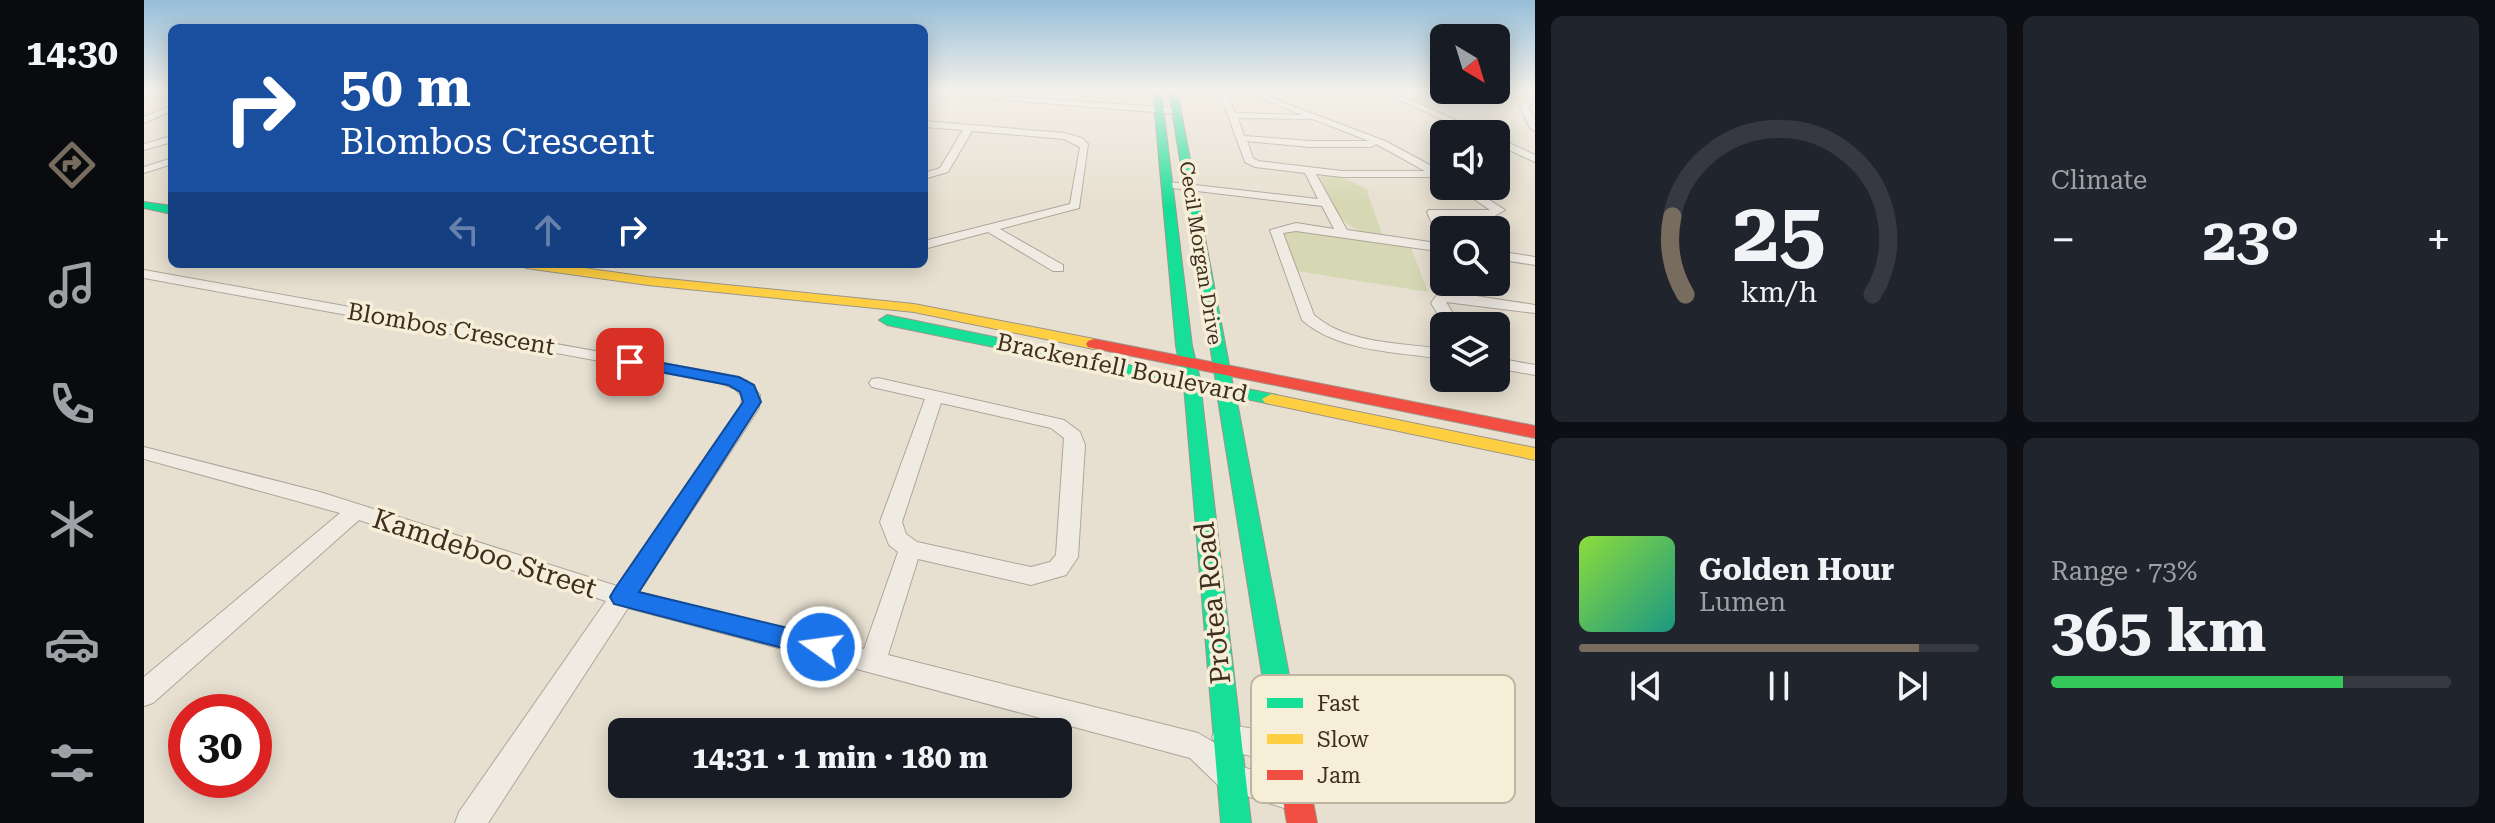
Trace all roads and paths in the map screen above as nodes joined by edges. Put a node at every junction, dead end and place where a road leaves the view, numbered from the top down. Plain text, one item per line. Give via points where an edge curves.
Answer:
1 (968, 129) edge
2 (986, 129) edge
3 (1165, 129) edge
4 (1172, 129) edge
5 (1237, 129) edge
6 (1347, 129) edge
7 (168, 135) edge
8 (1240, 138) junction
9 (1382, 143) junction
10 (144, 147) edge
11 (1510, 147) edge
12 (1535, 159) edge
13 (168, 162) edge
14 (144, 170) edge
15 (1430, 170) edge
16 (1310, 172) junction
17 (928, 175) edge
18 (1430, 176) edge
19 (1167, 182) junction
20 (1190, 184) junction
21 (1325, 200) junction
22 (1483, 200) edge
23 (144, 205) edge
24 (168, 209) edge
25 (1435, 216) edge
26 (991, 229) junction
27 (1342, 233) junction
28 (928, 244) edge
29 (1430, 246) edge
30 (1510, 257) edge
31 (1535, 261) edge
32 (557, 268) edge
33 (1058, 268) dead end
34 (144, 274) edge
35 (707, 287) junction
36 (1535, 309) edge
37 (1444, 312) edge
38 (1430, 351) edge
39 (1187, 361) junction
40 (1510, 366) edge
41 (1220, 369) junction
42 (1535, 370) edge
43 (878, 383) dead end
44 (1192, 383) junction
45 (1226, 390) junction
46 (935, 396) junction
47 (1535, 432) edge
48 (144, 453) edge
49 (1535, 454) edge
50 (356, 511) junction
51 (910, 549) junction
52 (622, 597) junction
53 (873, 660) junction
54 (1275, 675) edge
55 (144, 694) edge
56 (1226, 737) junction
57 (1251, 743) edge
58 (1198, 747) junction
59 (1231, 778) junction
60 (1251, 787) edge
61 (470, 823) edge
62 (1236, 823) edge

1 - 17 street via 944,170
2 - 26 street via 1064,136 1085,146 1075,206
3 - 19 street, Cecil Morgan Drive
4 - 20 street, Cecil Morgan Drive
5 - 8 street
6 - 9 street
7 - 10 street
8 - 9 street
8 - 16 street via 1251,162
9 - 15 street
11 - 12 street
13 - 14 street
16 - 18 street
16 - 21 street
19 - 20 street
19 - 39 street, Cecil Morgan Drive
20 - 21 street
20 - 41 street, Cecil Morgan Drive
21 - 27 street
22 - 25 street via 1499,210 1433,212
23 - 24 street
26 - 28 street
26 - 33 street
27 - 29 street
27 - 38 street via 1290,226 1276,230 1310,322 1340,335
30 - 31 street
32 - 35 street, Brackenfell Boulevard
34 - 52 street, Blombos Crescent via 741,385 751,395 750,408
35 - 39 street, Brackenfell Boulevard via 914,308
35 - 44 street, Brackenfell Boulevard
36 - 37 street via 1455,297 1438,303
39 - 41 street, Brackenfell Boulevard
39 - 44 street, Cecil Morgan Drive
40 - 42 street
41 - 45 street, Cecil Morgan Drive
41 - 47 street, Brackenfell Boulevard
43 - 46 street
44 - 45 street, Brackenfell Boulevard
44 - 56 street, Protea Road
45 - 49 street, Brackenfell Boulevard
45 - 54 street, Protea Road
46 - 51 street via 891,522 897,539
46 - 51 street via 1057,424 1073,436 1067,557 1058,569 1031,576
48 - 50 street, Kamdeboo Street
50 - 52 street, Kamdeboo Street
50 - 55 street
51 - 53 street
52 - 53 street, Kamdeboo Street
52 - 61 street
53 - 58 street, Kamdeboo Street
56 - 57 street
56 - 58 street
56 - 59 street, Protea Road
58 - 59 street, Kamdeboo Street
59 - 60 street, Kamdeboo Street
59 - 62 street, Protea Road

